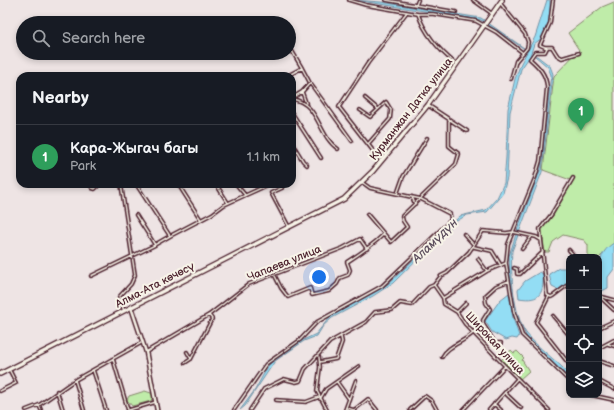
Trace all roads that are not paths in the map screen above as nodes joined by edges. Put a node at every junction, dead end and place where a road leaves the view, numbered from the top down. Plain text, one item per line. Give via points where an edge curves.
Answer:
1 (349, 0) edge
2 (386, 0) edge
3 (418, 0) edge
4 (473, 0) edge
5 (553, 0) edge
6 (501, 2) edge
7 (416, 5) junction
8 (407, 12) junction
9 (456, 12) dead end
10 (418, 14) junction
11 (492, 15) junction
12 (484, 26) junction
13 (546, 47) junction
14 (524, 52) junction
15 (579, 54) dead end
16 (296, 58) edge
17 (457, 65) junction
18 (302, 68) junction
19 (294, 72) edge
20 (511, 79) dead end
21 (310, 83) junction
22 (302, 92) junction
23 (296, 96) edge
24 (365, 98) dead end
25 (296, 101) edge
26 (307, 105) junction
27 (428, 105) junction
28 (378, 109) junction
29 (360, 110) dead end
30 (296, 119) edge
31 (449, 121) junction
32 (467, 131) dead end
33 (427, 138) dead end
34 (352, 141) dead end
35 (368, 144) junction
36 (296, 149) edge
37 (338, 149) dead end
38 (321, 158) dead end
39 (382, 162) junction
40 (307, 165) dead end
41 (573, 178) dead end
42 (363, 183) junction
43 (123, 188) edge
44 (139, 188) edge
45 (181, 188) edge
46 (219, 188) edge
47 (239, 188) edge
48 (261, 188) edge
49 (282, 188) edge
50 (397, 194) junction
51 (245, 195) junction
52 (412, 197) junction
53 (421, 199) junction
54 (228, 203) junction
55 (415, 204) junction
56 (319, 212) joint
57 (367, 214) dead end
58 (136, 215) dead end
59 (201, 220) junction
60 (289, 227) junction
61 (514, 232) junction
62 (384, 234) junction
63 (464, 234) dead end
64 (170, 236) junction
65 (532, 236) junction
66 (541, 240) junction
67 (156, 245) junction
68 (474, 246) junction
69 (367, 249) junction
70 (522, 249) dead end
71 (569, 250) dead end
72 (543, 252) junction
73 (572, 254) edge
74 (132, 257) junction
75 (478, 259) dead end
76 (506, 263) junction
77 (500, 264) junction
78 (514, 268) dead end
79 (487, 271) junction
80 (275, 275) junction
81 (91, 276) dead end
82 (509, 281) junction
83 (434, 285) junction
84 (566, 286) edge
85 (549, 296) junction
86 (602, 297) edge
87 (443, 298) junction
88 (602, 299) edge
89 (614, 300) edge
90 (466, 303) dead end
91 (131, 307) junction
92 (614, 310) edge
93 (124, 311) junction
94 (457, 312) junction
95 (209, 315) junction
96 (553, 316) dead end
97 (614, 321) edge
98 (483, 324) junction
99 (602, 327) edge
100 (566, 331) edge
101 (474, 332) junction
102 (341, 337) junction
103 (614, 340) edge
104 (141, 343) junction
105 (501, 343) dead end
106 (607, 344) junction
107 (602, 346) edge
108 (614, 346) edge
109 (146, 352) junction
110 (187, 352) dead end
111 (318, 356) junction
112 (442, 356) dead end
113 (113, 358) junction
114 (191, 359) junction
115 (320, 362) junction
116 (567, 362) edge
117 (602, 362) edge
118 (185, 363) dead end
119 (359, 366) dead end
120 (505, 366) junction
121 (614, 366) edge
122 (10, 369) junction
123 (93, 369) junction
124 (0, 374) edge
125 (517, 379) junction
126 (566, 379) edge
127 (75, 380) junction
128 (356, 380) dead end
129 (337, 382) junction
130 (602, 382) edge
131 (614, 389) edge
132 (0, 391) edge
133 (57, 391) junction
134 (505, 393) junction
135 (602, 397) edge
136 (320, 398) junction
137 (276, 400) dead end
138 (349, 400) junction
139 (614, 400) edge
140 (156, 402) junction
141 (494, 404) junction
142 (39, 405) junction
143 (521, 408) dead end
144 (346, 409) edge
145 (26, 410) edge
146 (41, 410) edge
147 (63, 410) edge
148 (84, 410) edge
149 (106, 410) edge
150 (129, 410) edge
151 (158, 410) edge
152 (234, 410) edge
153 (250, 410) edge
154 (327, 410) edge
155 (375, 410) edge
156 (410, 410) edge
157 (437, 410) edge
158 (463, 410) edge
159 (489, 410) edge
160 (501, 410) edge
161 (548, 410) edge

1 - 8 street
2 - 7 street
3 - 7 street
4 - 11 street
5 - 13 street via 550,23 540,45
6 - 11 main road, Курманжан Датка улица
6 - 14 street via 525,34 528,42
7 - 9 street
8 - 10 street
8 - 35 street via 368,63 339,107
10 - 12 street via 463,18
10 - 17 street via 430,36
11 - 12 main road, Курманжан Датка улица
12 - 14 street
12 - 17 main road, Курманжан Датка улица
13 - 15 street via 552,48 556,55 562,58
13 - 61 street via 545,52 535,52 530,59 540,67 547,87 540,161
14 - 20 street via 516,61
16 - 18 street
17 - 27 main road, Курманжан Датка улица
18 - 19 street
18 - 21 street
21 - 22 street
21 - 34 street
22 - 23 street
22 - 26 street
24 - 28 street
25 - 26 street
26 - 37 street via 331,144
27 - 31 street
27 - 39 main road, Курманжан Датка улица
28 - 29 street via 370,117
28 - 35 street via 386,102 391,110 390,119
30 - 38 street
31 - 32 street
31 - 53 street via 449,146 459,154 456,164
33 - 50 street via 403,177
35 - 39 street
36 - 40 street
39 - 42 main road, Курманжан Датка улица
41 - 66 street via 551,215 540,228
42 - 50 street via 370,188
42 - 56 main road, Курманжан Датка улица via 344,199
43 - 74 street
44 - 64 street
45 - 59 street
46 - 54 street
47 - 51 street
48 - 51 street
49 - 60 street via 271,193
50 - 52 street
51 - 54 street
52 - 53 street
52 - 55 street
53 - 55 street
53 - 152 street via 450,214 451,220 382,286 318,322 300,340 266,364
54 - 59 street
55 - 62 street via 402,216 407,227 391,242
56 - 60 main road, Алма-Ата көчөсү
57 - 62 street
58 - 67 street
59 - 64 street
60 - 91 main road, Алма-Ата көчөсү
61 - 65 street
61 - 68 street via 506,234 484,230
61 - 76 street via 506,252
62 - 69 street
63 - 68 street
64 - 67 street
65 - 66 street
65 - 70 street
66 - 72 street
67 - 74 street
68 - 77 street via 492,251
68 - 83 street via 460,262 440,276
69 - 80 street, Чапаева улица via 360,239
69 - 80 street via 347,262 350,270 348,275 340,278 329,291 312,295 310,288 288,297
71 - 73 street
72 - 78 street via 520,274 517,274
72 - 85 street via 546,293
74 - 81 street
74 - 93 street via 134,278 119,297
75 - 79 street
76 - 77 street
76 - 82 street
77 - 79 street
79 - 87 street
80 - 95 street, Чапаева улица via 249,284
82 - 98 street via 496,286 484,297 490,309
82 - 126 street via 514,312 525,339
83 - 87 street, Широкая улица
83 - 102 street via 412,305 400,303 392,310 375,312 366,322 349,329
84 - 85 street via 554,296
85 - 116 street via 536,322
86 - 89 street
87 - 94 street, Широкая улица via 444,304
88 - 92 street
90 - 94 street
91 - 93 main road, Алма-Ата көчөсү
91 - 104 street
93 - 122 main road, Алма-Ата көчөсү
94 - 101 street, Широкая улица
95 - 109 street, Чапаева улица
95 - 114 street via 212,318
96 - 100 street
97 - 99 street
98 - 101 street
98 - 105 street via 495,343
101 - 112 street
101 - 120 street, Широкая улица
102 - 111 street via 330,342
102 - 115 street via 342,342 336,359
103 - 106 street
104 - 109 street
104 - 113 street
106 - 107 street
106 - 108 street
109 - 140 street
110 - 114 street
111 - 115 street
111 - 153 street via 305,370 300,381 284,380 264,389
113 - 123 street
113 - 150 street
114 - 118 street
115 - 136 street via 317,391
117 - 121 street
119 - 129 street
120 - 125 street, Широкая улица
120 - 158 street
122 - 124 main road, Алма-Ата көчөсү
122 - 132 street via 16,383
123 - 127 street
123 - 149 street
125 - 134 street
125 - 161 street, Широкая улица
127 - 133 street
127 - 148 street
128 - 138 street
129 - 136 street via 326,389
129 - 138 street
130 - 131 street
133 - 142 street
133 - 147 street
134 - 141 street
134 - 143 street
135 - 139 street
136 - 137 street via 306,402
136 - 154 street
138 - 144 street
140 - 150 street
140 - 151 street
141 - 159 street
141 - 160 street
142 - 145 street
142 - 146 street
144 - 155 street via 354,410 368,399
156 - 157 street via 425,396 432,401

